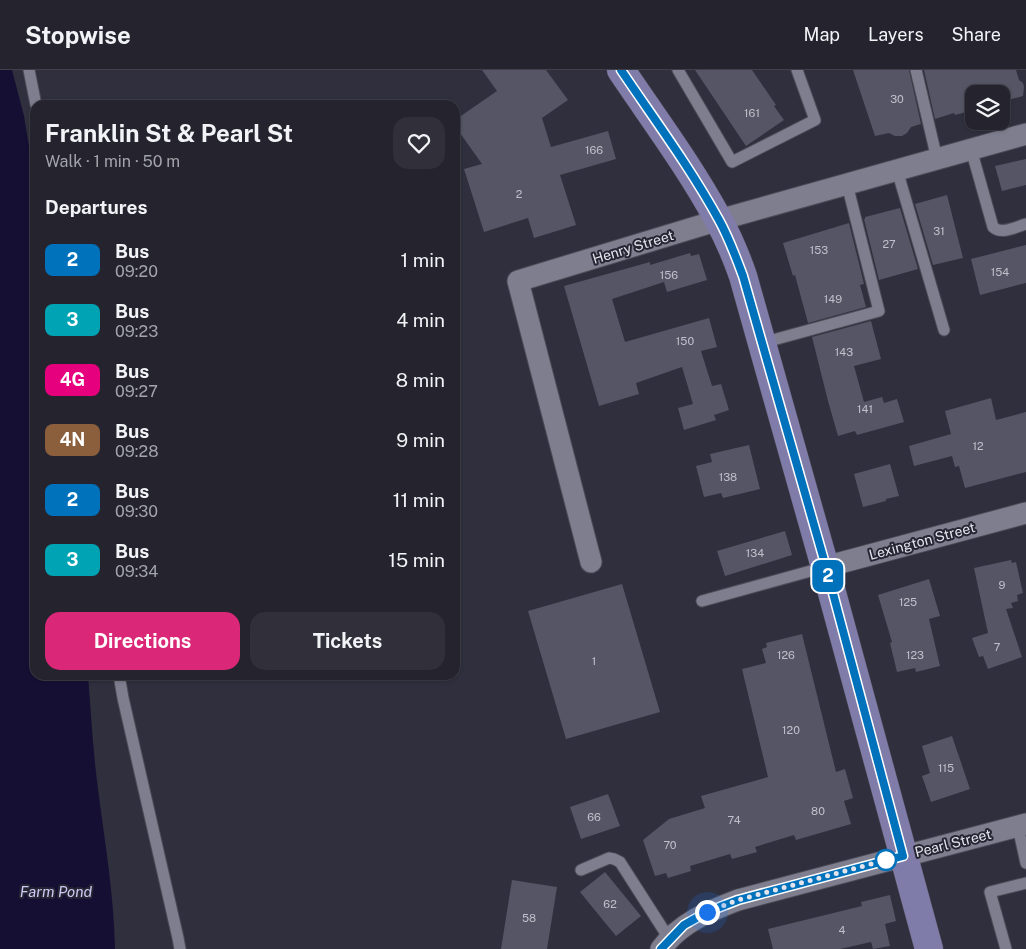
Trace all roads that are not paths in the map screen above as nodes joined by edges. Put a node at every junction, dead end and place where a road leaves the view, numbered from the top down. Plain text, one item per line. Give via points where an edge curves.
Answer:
1 (29, 70) edge
2 (621, 70) edge
3 (678, 70) edge
4 (797, 70) edge
5 (916, 70) edge
6 (35, 100) edge
7 (1026, 134) edge
8 (970, 149) junction
9 (937, 159) junction
10 (897, 170) junction
11 (847, 184) junction
12 (719, 220) junction
13 (1026, 224) edge
14 (944, 330) dead end
15 (762, 342) junction
16 (1025, 516) edge
17 (591, 562) dead end
18 (826, 567) junction
19 (702, 601) dead end
20 (120, 680) edge
21 (1022, 826) edge
22 (903, 856) junction
23 (1026, 864) edge
24 (581, 870) dead end
25 (1026, 883) edge
26 (666, 944) edge
27 (180, 949) edge
28 (929, 949) edge
29 (1006, 949) edge

1 - 6 lane
2 - 12 street via 698,183
3 - 4 lane via 732,162 816,120
5 - 9 lane
7 - 8 street, Henry Street
8 - 9 street, Henry Street
8 - 13 lane via 993,227 1001,231
9 - 10 street, Henry Street
10 - 11 street, Henry Street
10 - 14 lane
11 - 12 street, Henry Street
11 - 15 lane via 879,311
12 - 15 street via 743,276
12 - 17 street, Henry Street via 518,281
15 - 18 street
16 - 18 street, Lexington Street
18 - 19 lane, Lexington Street
18 - 22 street
20 - 27 lane
21 - 22 street, Pearl Street
21 - 23 lane
22 - 26 street, Pearl Street via 738,900 684,925
22 - 28 street
24 - 26 lane via 609,858 620,862
25 - 29 lane via 990,892

